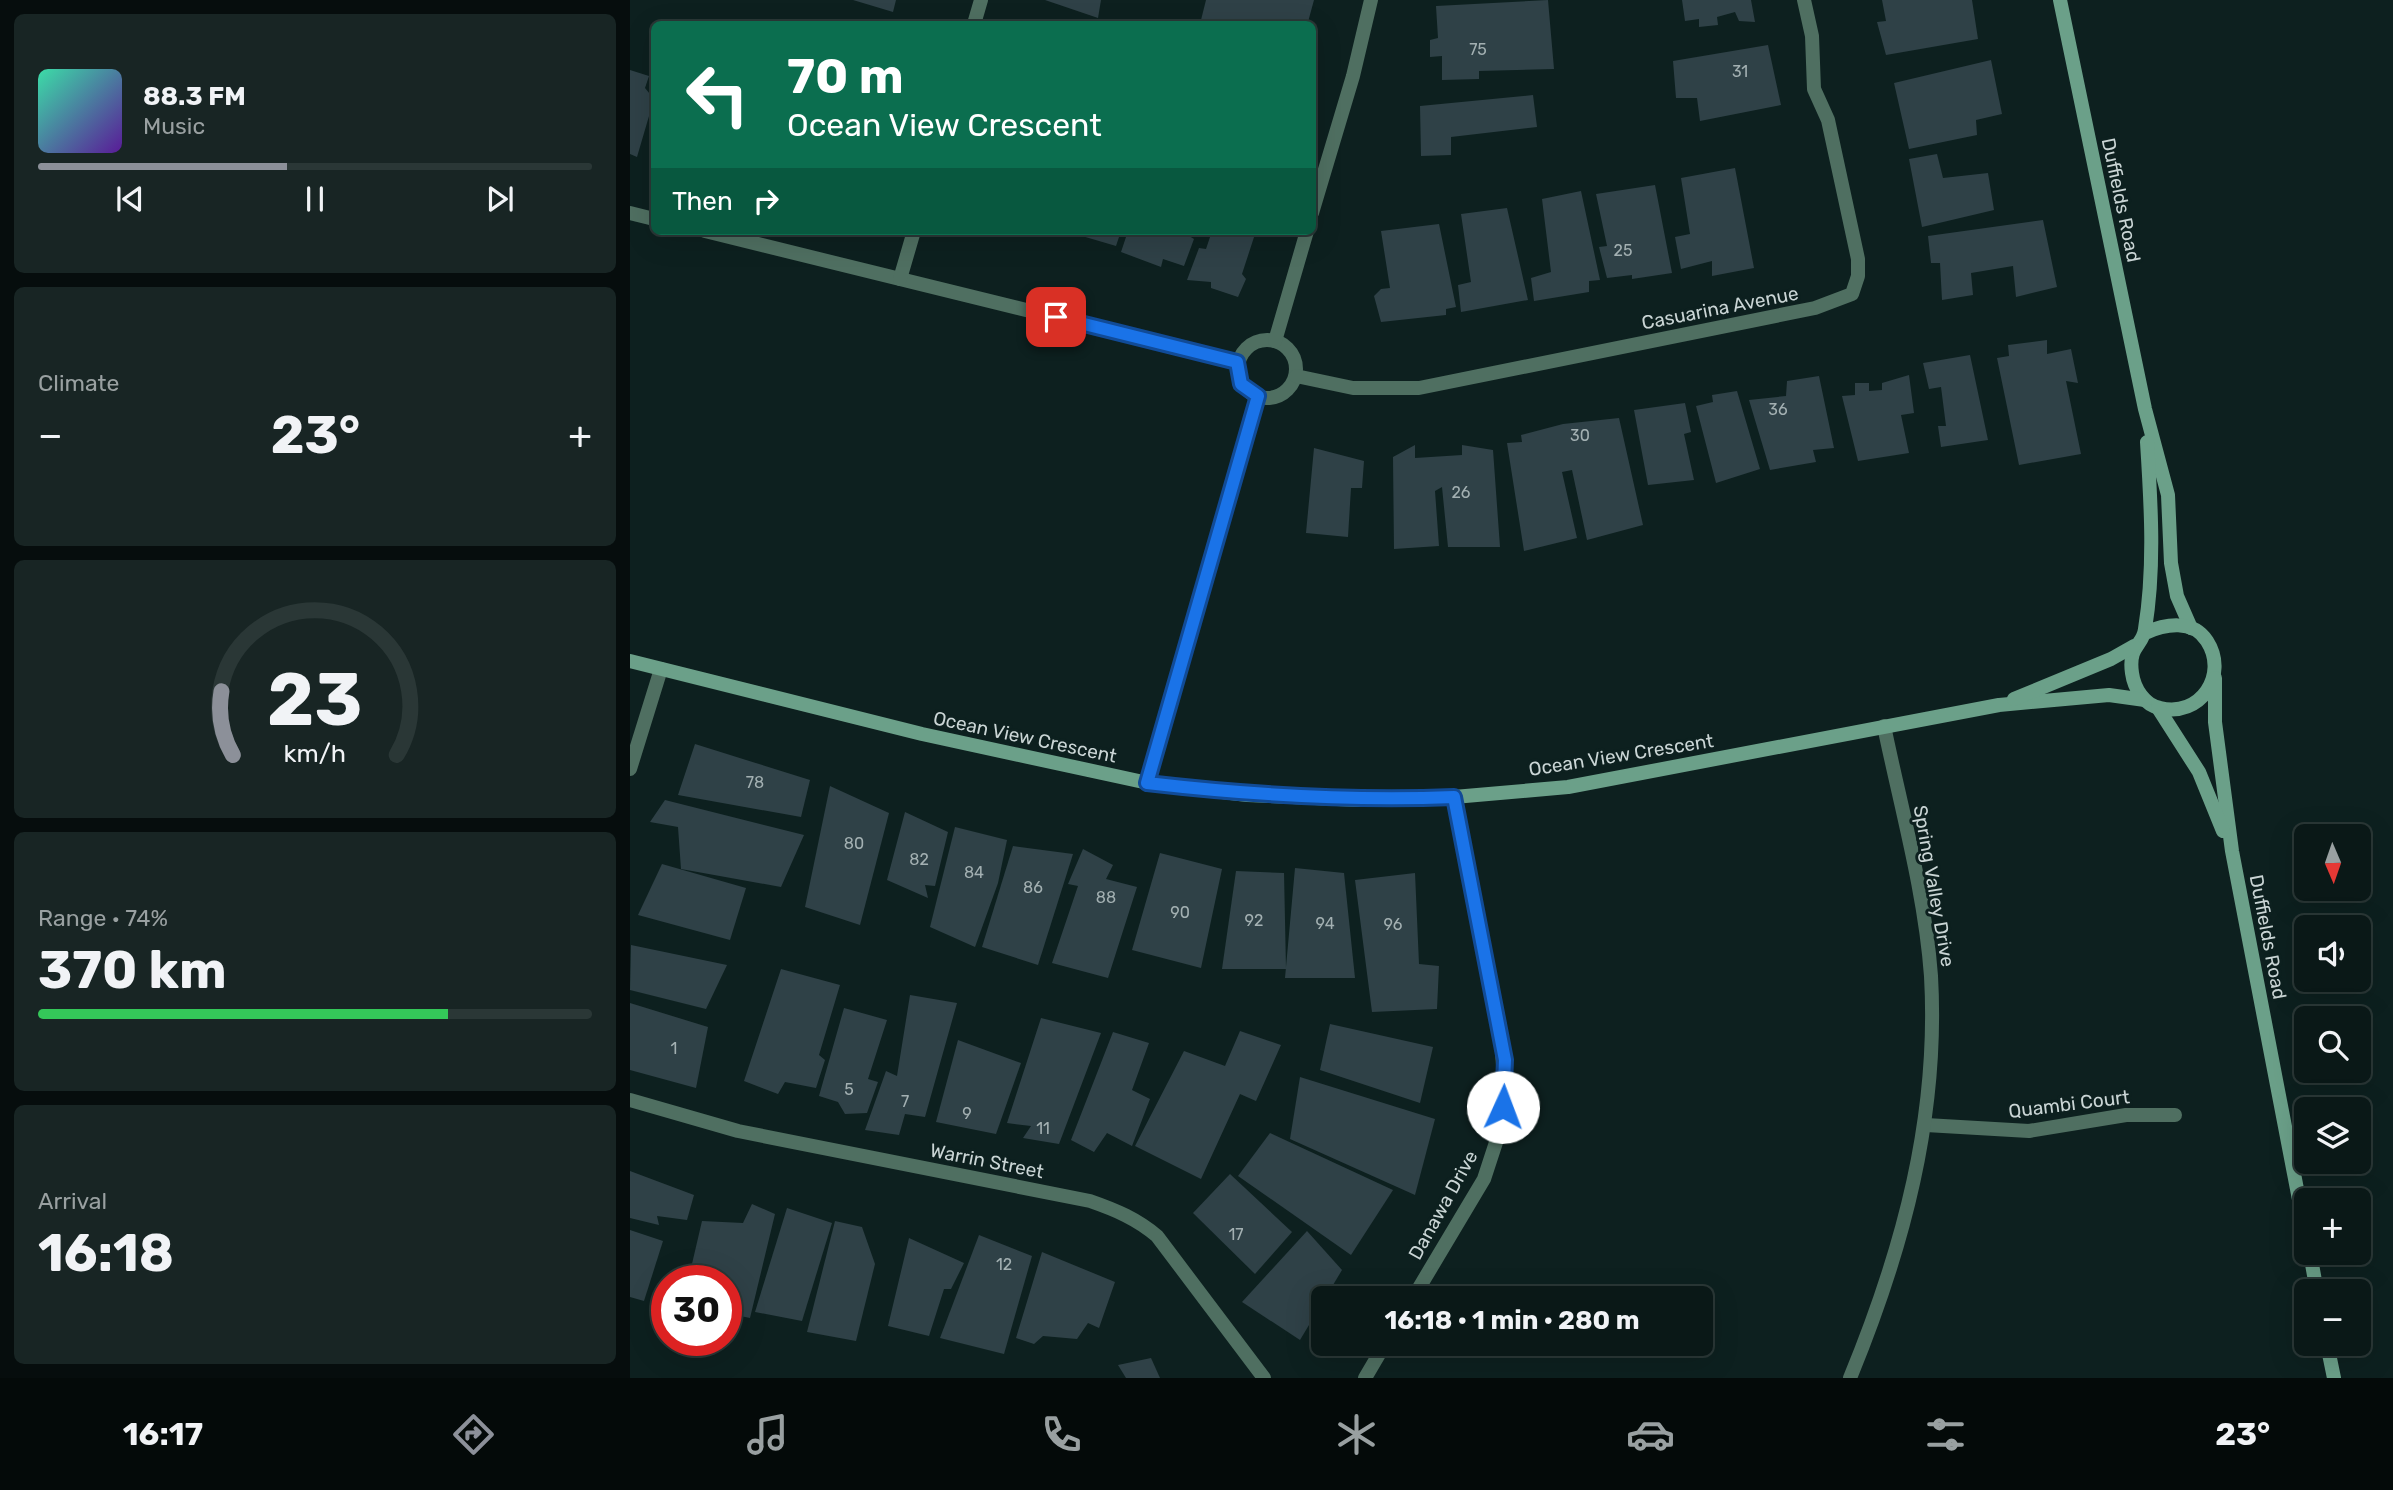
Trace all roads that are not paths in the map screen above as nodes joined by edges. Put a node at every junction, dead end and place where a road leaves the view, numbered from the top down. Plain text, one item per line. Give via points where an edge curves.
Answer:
1 (981, 0) edge
2 (1371, 0) edge
3 (1804, 0) edge
4 (2060, 0) edge
5 (975, 21) edge
6 (1316, 200) edge
7 (630, 213) edge
8 (651, 218) edge
9 (721, 235) edge
10 (913, 235) edge
11 (1306, 235) edge
12 (900, 279) junction
13 (1275, 341) junction
14 (1237, 362) junction
15 (1296, 376) junction
16 (1258, 396) junction
17 (2145, 408) junction
18 (2191, 628) junction
19 (2145, 633) junction
20 (2134, 646) junction
21 (630, 661) edge
22 (660, 669) junction
23 (2215, 678) junction
24 (2145, 700) junction
25 (1999, 705) junction
26 (2158, 708) junction
27 (1884, 726) junction
28 (630, 769) edge
29 (1147, 783) junction
30 (1454, 797) junction
31 (2232, 851) junction
32 (630, 1100) edge
33 (2175, 1115) dead end
34 (1926, 1125) junction
35 (2297, 1188) edge
36 (1420, 1286) edge
37 (1378, 1356) edge
38 (2330, 1356) edge
39 (1264, 1378) edge
40 (1365, 1378) edge
41 (1850, 1378) edge
42 (2334, 1378) edge

1 - 5 street
2 - 6 street
3 - 15 street, Casuarina Avenue via 1812,36 1814,89 1828,120 1857,259 1852,295 1815,309 1419,388 1353,388
4 - 17 street, Duffields Road
7 - 8 street
9 - 12 street
10 - 12 street
11 - 13 street
12 - 14 street
13 - 14 street via 1250,344
13 - 15 street via 1294,356
14 - 16 street via 1241,384
15 - 16 street via 1280,394
16 - 29 street
17 - 18 street, Duffields Road via 2168,495 2176,596
17 - 19 street, Duffields Road via 2152,513
18 - 19 street via 2178,624
18 - 23 street, Duffields Road via 2211,647
19 - 20 street
20 - 24 street via 2132,675
20 - 25 street, Ocean View Crescent
21 - 22 street, Ocean View Crescent
22 - 28 street
22 - 29 street, Ocean View Crescent via 922,734
23 - 26 street via 2209,690 2188,707
23 - 31 street, Duffields Road via 2215,722
24 - 25 street, Ocean View Crescent via 2109,695
24 - 26 street, Duffields Road
25 - 27 street, Ocean View Crescent
26 - 31 street, Duffields Road via 2199,772
27 - 30 street, Ocean View Crescent via 1611,781
27 - 34 street, Spring Valley Drive via 1930,974 1932,1038
29 - 30 street, Ocean View Crescent via 1331,799
30 - 36 street, Danawa Drive via 1500,1027 1505,1090 1502,1124 1484,1179
31 - 35 street, Duffields Road
32 - 39 street, Warrin Street via 738,1131 1090,1201 1138,1220 1157,1236
33 - 34 street, Quambi Court via 2126,1115 2029,1131
34 - 41 street, Spring Valley Drive via 1894,1258
37 - 40 street
38 - 42 street

